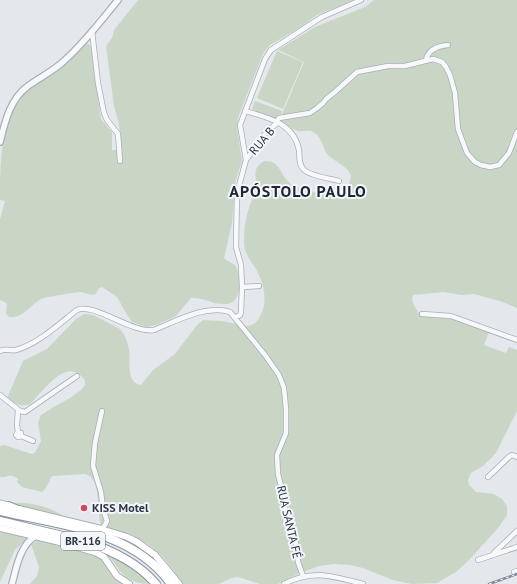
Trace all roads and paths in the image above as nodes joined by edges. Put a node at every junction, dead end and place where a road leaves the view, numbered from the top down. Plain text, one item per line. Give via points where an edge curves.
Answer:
1 (118, 0) edge
2 (361, 0) edge
3 (92, 31) junction
4 (448, 45) dead end
5 (426, 60) junction
6 (245, 111) junction
7 (278, 122) junction
8 (517, 132) edge
9 (0, 142) edge
10 (246, 160) junction
11 (120, 161) dead end
12 (339, 181) dead end
13 (259, 286) dead end
14 (242, 287) junction
15 (422, 314) dead end
16 (236, 317) junction
17 (517, 340) edge
18 (0, 351) edge
19 (77, 376) dead end
20 (0, 395) edge
21 (18, 410) junction
22 (102, 411) dead end
23 (33, 441) dead end
24 (517, 456) edge
25 (488, 478) dead end
26 (4, 505) edge
27 (0, 511) edge
28 (0, 522) edge
29 (0, 528) edge
30 (101, 529) junction
31 (84, 531) junction
32 (517, 531) edge
33 (36, 536) junction
34 (517, 547) edge
35 (493, 554) junction
36 (478, 560) dead end
37 (303, 576) junction
38 (12, 584) edge
39 (129, 584) edge
40 (156, 584) edge
41 (171, 584) edge
42 (179, 584) edge
43 (284, 584) edge
44 (363, 584) edge

1 - 3 street
2 - 6 street via 322,17 269,52
3 - 9 street via 62,63 21,91 9,111
3 - 11 street via 104,113 118,134
4 - 5 street via 434,48
5 - 7 street via 418,64 357,72 317,108 310,112 280,118
5 - 8 street via 440,60 448,70 454,87 458,129 465,149 475,162 490,168 499,165 509,153
6 - 7 street
6 - 10 street via 240,127
7 - 10 street, RUA B via 265,134
7 - 12 street via 296,141 303,169
10 - 14 street via 237,193 236,247 241,265
13 - 14 street
14 - 16 street via 241,312
15 - 17 street via 451,316
16 - 18 street via 226,310 206,311 148,331 81,308 36,341 15,350
16 - 37 street, RUA SANTA FÉ via 279,375 284,388 286,433 277,455 278,474 285,502 285,519 296,543
19 - 21 street via 27,411
20 - 21 street
21 - 23 street via 19,434
22 - 30 street via 92,462 107,521
24 - 25 street via 510,456
26 - 30 main road
26 - 31 highway
27 - 31 highway, BR-116
28 - 40 highway, BR-116 via 88,542 136,566
29 - 33 main road
30 - 42 main road via 127,537 147,548 165,565
31 - 41 highway, BR-116 via 138,552 152,562
32 - 35 street
33 - 38 street via 23,549
33 - 39 main road via 95,552 104,557 117,576
34 - 35 street
35 - 36 street
37 - 43 street
37 - 44 street via 329,575

